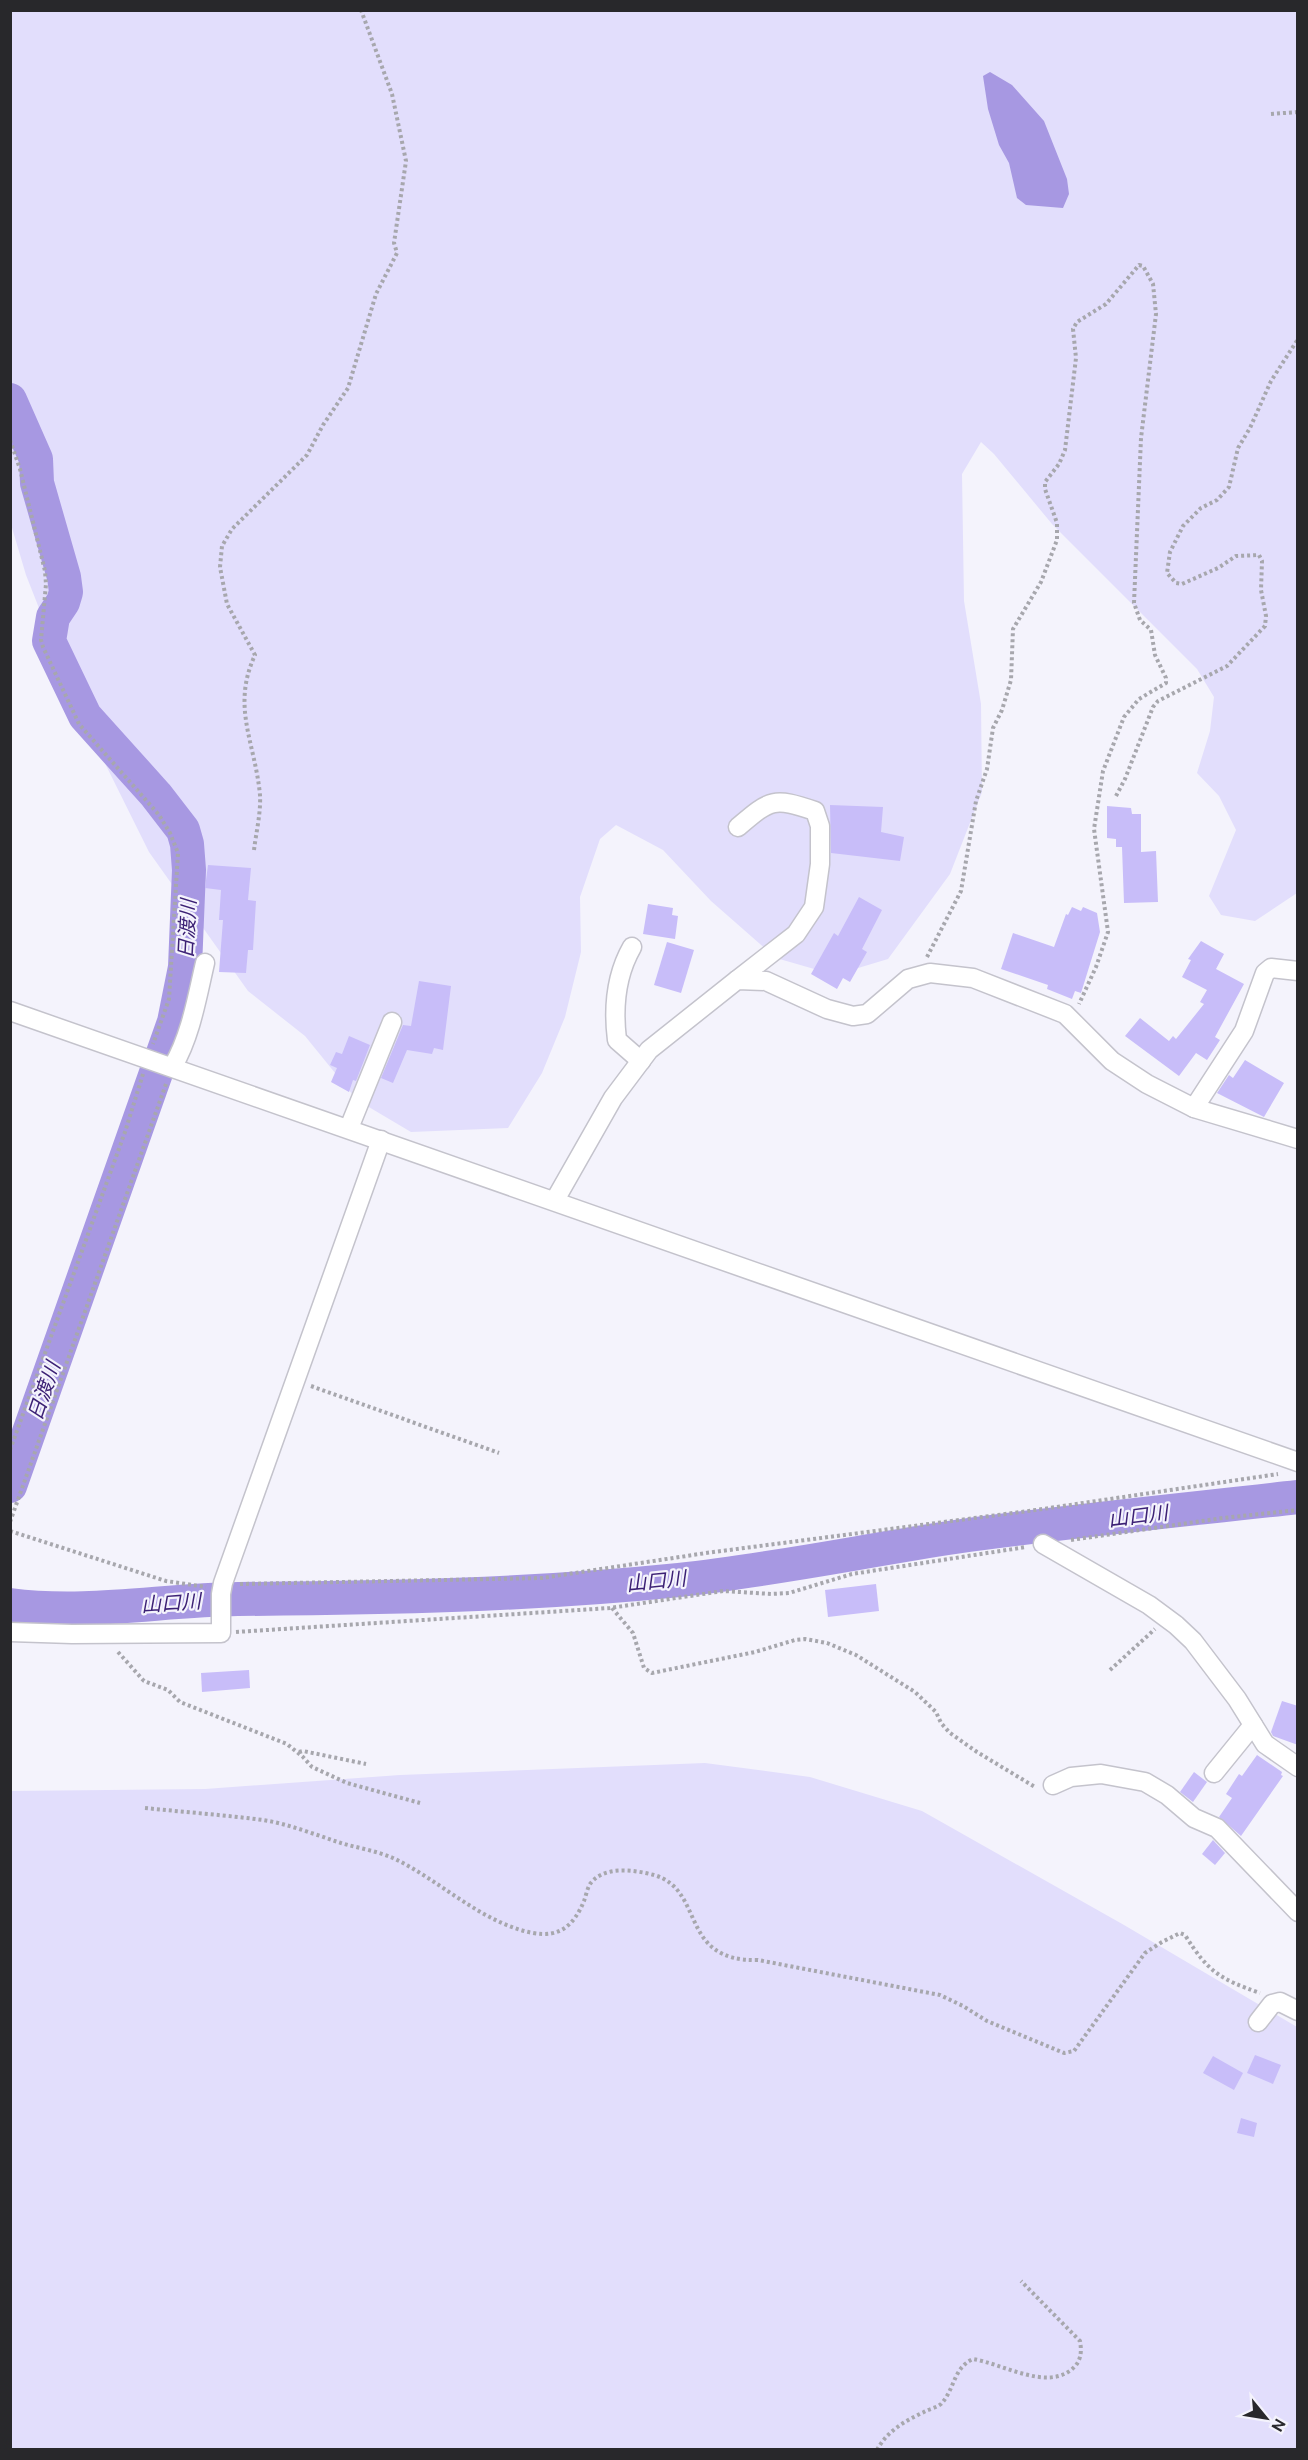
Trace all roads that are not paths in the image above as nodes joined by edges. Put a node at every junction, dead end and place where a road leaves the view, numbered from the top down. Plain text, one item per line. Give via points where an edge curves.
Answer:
1 (738, 827) dead end
2 (632, 947) dead end
3 (206, 963) dead end
4 (1298, 971) edge
5 (737, 980) junction
6 (10, 1011) edge
7 (392, 1022) dead end
8 (641, 1061) junction
9 (160, 1062) junction
10 (1194, 1108) junction
11 (349, 1128) junction
12 (1298, 1139) edge
13 (381, 1140) junction
14 (555, 1200) junction
15 (1298, 1462) edge
16 (1043, 1544) road end
17 (10, 1632) edge
18 (1253, 1725) junction
19 (1298, 1767) edge
20 (1214, 1773) dead end
21 (1053, 1785) road end
22 (1298, 1912) edge
23 (1298, 2011) edge
24 (1258, 2022) dead end

1 - 5 street via 766,804 790,802 815,811 820,826 820,864 814,907 796,934
2 - 8 street via 622,964 614,1016 617,1040
3 - 9 street via 185,1040
4 - 10 street via 1271,968 1265,973 1244,1031
5 - 8 street via 649,1050
5 - 10 street via 766,981 827,1009 853,1016 867,1014 908,979 930,973 973,978 1065,1014 1112,1061
6 - 9 street
7 - 11 street
8 - 14 street via 613,1098
9 - 11 street
10 - 12 street
11 - 13 street
13 - 14 street
13 - 17 street via 222,1589 221,1630
14 - 15 street
16 - 18 street via 1167,1619 1192,1641
18 - 19 street via 1265,1744
18 - 20 street
21 - 22 street via 1071,1777 1101,1774 1145,1782 1194,1818 1216,1828
23 - 24 street via 1280,2002 1272,2004

